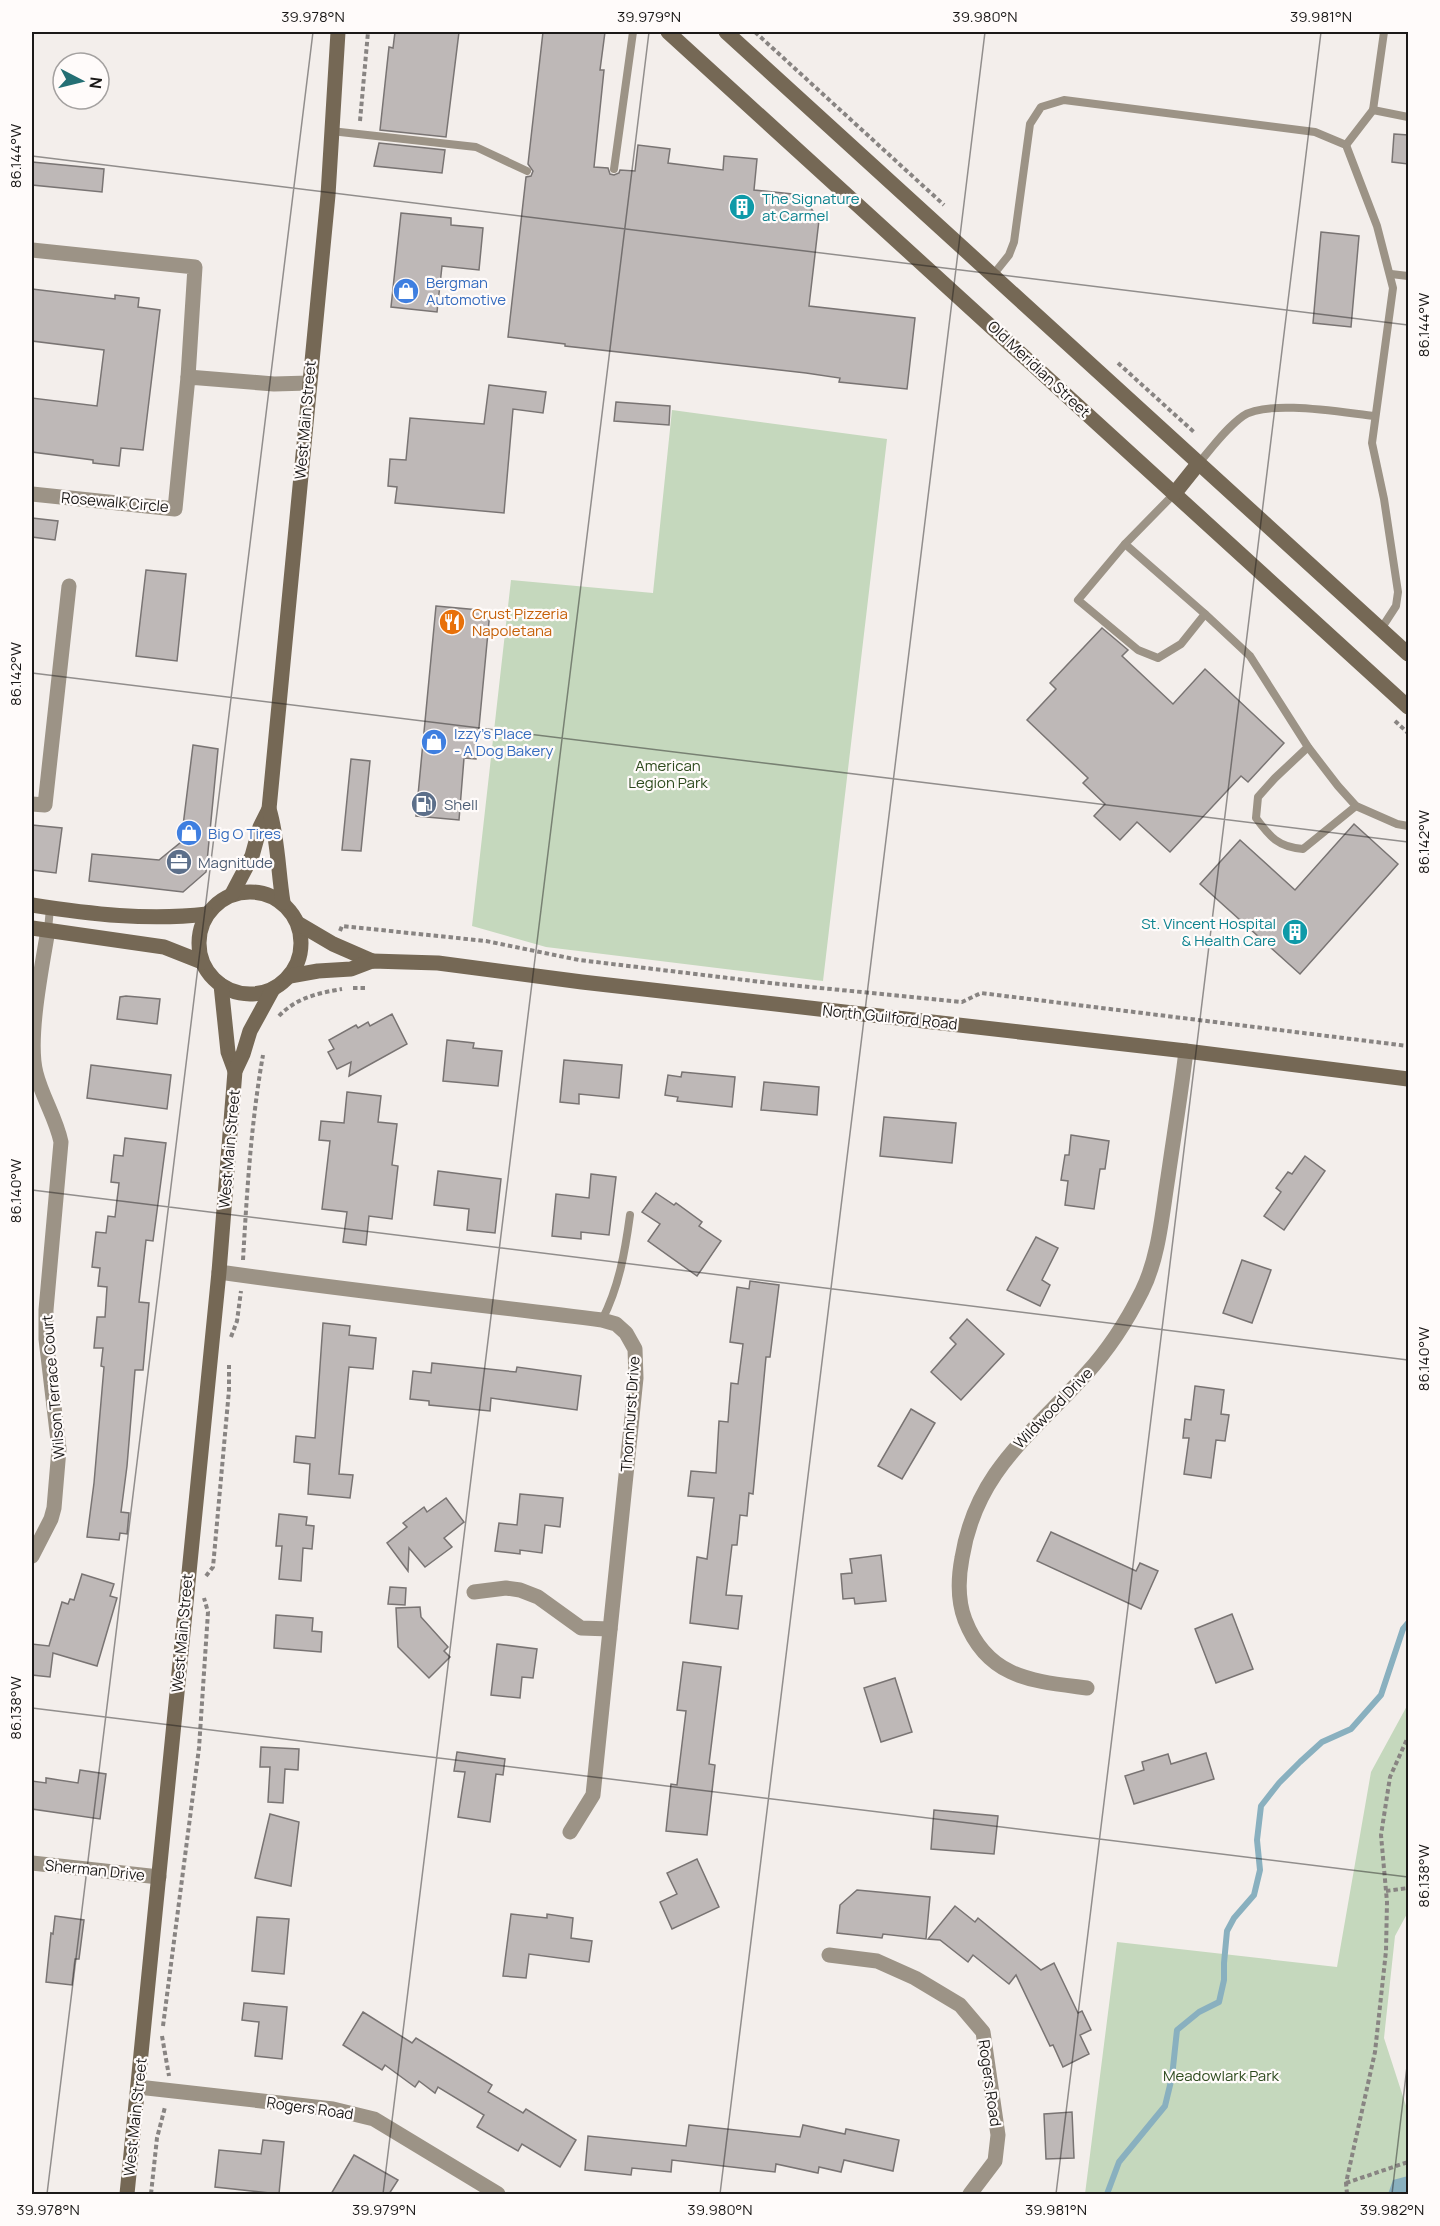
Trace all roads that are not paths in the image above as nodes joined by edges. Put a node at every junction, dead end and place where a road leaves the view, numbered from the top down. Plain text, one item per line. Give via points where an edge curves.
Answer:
1 (339, 32) edge
2 (633, 32) edge
3 (668, 32) edge
4 (726, 32) edge
5 (1384, 32) edge
6 (1373, 110) junction
7 (1408, 117) edge
8 (331, 131) junction
9 (1346, 145) junction
10 (614, 169) dead end
11 (527, 171) dead end
12 (32, 250) edge
13 (1391, 274) junction
14 (993, 275) junction
15 (1408, 276) edge
16 (188, 377) junction
17 (309, 383) junction
18 (1375, 416) junction
19 (1198, 464) junction
20 (32, 494) edge
21 (1174, 494) junction
22 (1125, 544) junction
23 (69, 586) dead end
24 (1205, 614) junction
25 (1381, 629) junction
26 (1408, 654) edge
27 (1408, 707) edge
28 (1308, 747) junction
29 (38, 804) edge
30 (1356, 806) junction
31 (269, 808) junction
32 (1408, 826) edge
33 (232, 894) junction
34 (283, 902) junction
35 (32, 905) edge
36 (50, 908) junction
37 (207, 914) junction
38 (298, 924) junction
39 (32, 928) edge
40 (48, 930) junction
41 (372, 961) junction
42 (202, 962) junction
43 (290, 976) junction
44 (221, 985) junction
45 (273, 989) junction
46 (1186, 1051) junction
47 (235, 1071) junction
48 (1408, 1079) edge
49 (630, 1215) dead end
50 (219, 1272) junction
51 (602, 1320) junction
52 (32, 1556) edge
53 (474, 1592) dead end
54 (610, 1629) junction
55 (1087, 1688) dead end
56 (570, 1832) dead end
57 (32, 1863) edge
58 (159, 1877) junction
59 (829, 1955) dead end
60 (138, 2087) junction
61 (127, 2194) edge
62 (498, 2194) edge
63 (970, 2194) edge

1 - 8 main road, West Main Street
2 - 10 lane
3 - 21 main road, Old Meridian Street
4 - 14 main road
5 - 6 lane
6 - 7 lane
6 - 9 lane
8 - 11 lane via 476,147
8 - 17 main road, West Main Street
9 - 13 lane
9 - 14 lane via 1315,132 1064,100 1041,107 1029,124 1014,242 1010,255
12 - 16 street, Rosewalk Circle via 195,267
13 - 15 lane
13 - 18 lane via 1393,288
14 - 19 main road
16 - 17 street
16 - 20 street, Rosewalk Circle via 175,509
17 - 31 main road, West Main Street
18 - 19 lane via 1292,408 1252,411 1233,425
18 - 25 lane via 1372,443 1398,592 1396,606
19 - 21 main road
19 - 25 main road
21 - 22 lane
21 - 27 main road, Old Meridian Street
22 - 24 lane
22 - 24 lane via 1078,600 1138,650 1158,658 1181,644
23 - 29 street
24 - 28 lane via 1250,656
25 - 26 main road
28 - 30 lane
28 - 30 lane via 1258,797 1256,818 1267,834 1286,847 1303,849
30 - 32 lane
31 - 33 main road, West Main Street via 252,856
31 - 34 main road, West Main Street
33 - 34 main road via 258,891
33 - 37 main road
34 - 38 main road
35 - 36 main road
36 - 37 main road via 112,916
36 - 40 lane
37 - 42 main road via 200,929
38 - 41 main road, North Guilford Road
38 - 43 main road via 301,951
39 - 40 main road
40 - 42 main road via 164,947
40 - 52 street, Wilson Terrace Court via 33,1048 35,1072 61,1142 46,1310 59,1466 51,1520
41 - 43 main road, North Guilford Road via 351,969
41 - 46 main road, North Guilford Road via 438,963
42 - 44 main road
43 - 45 main road
44 - 45 main road via 246,994
44 - 47 main road, West Main Street via 228,1052
45 - 47 main road, West Main Street via 250,1031
46 - 48 main road, North Guilford Road
46 - 55 street, Wildwood Drive via 1161,1220 1143,1287 1104,1353 993,1476 971,1518 958,1579 960,1607 969,1631 997,1663 1017,1676
47 - 50 main road, West Main Street
49 - 51 lane via 620,1275
50 - 51 street, Thornhurst Drive
50 - 58 main road, West Main Street
51 - 54 street, Thornhurst Drive via 616,1324 626,1334 636,1364
53 - 54 street via 520,1590 538,1597 581,1628
54 - 56 street, Thornhurst Drive via 594,1795
57 - 58 street, Sherman Drive
58 - 60 main road, West Main Street
59 - 63 street, Rogers Road via 877,1960 915,1978 960,2005 983,2032 998,2135 994,2161
60 - 61 main road, West Main Street
60 - 62 street, Rogers Road via 333,2109 374,2119

